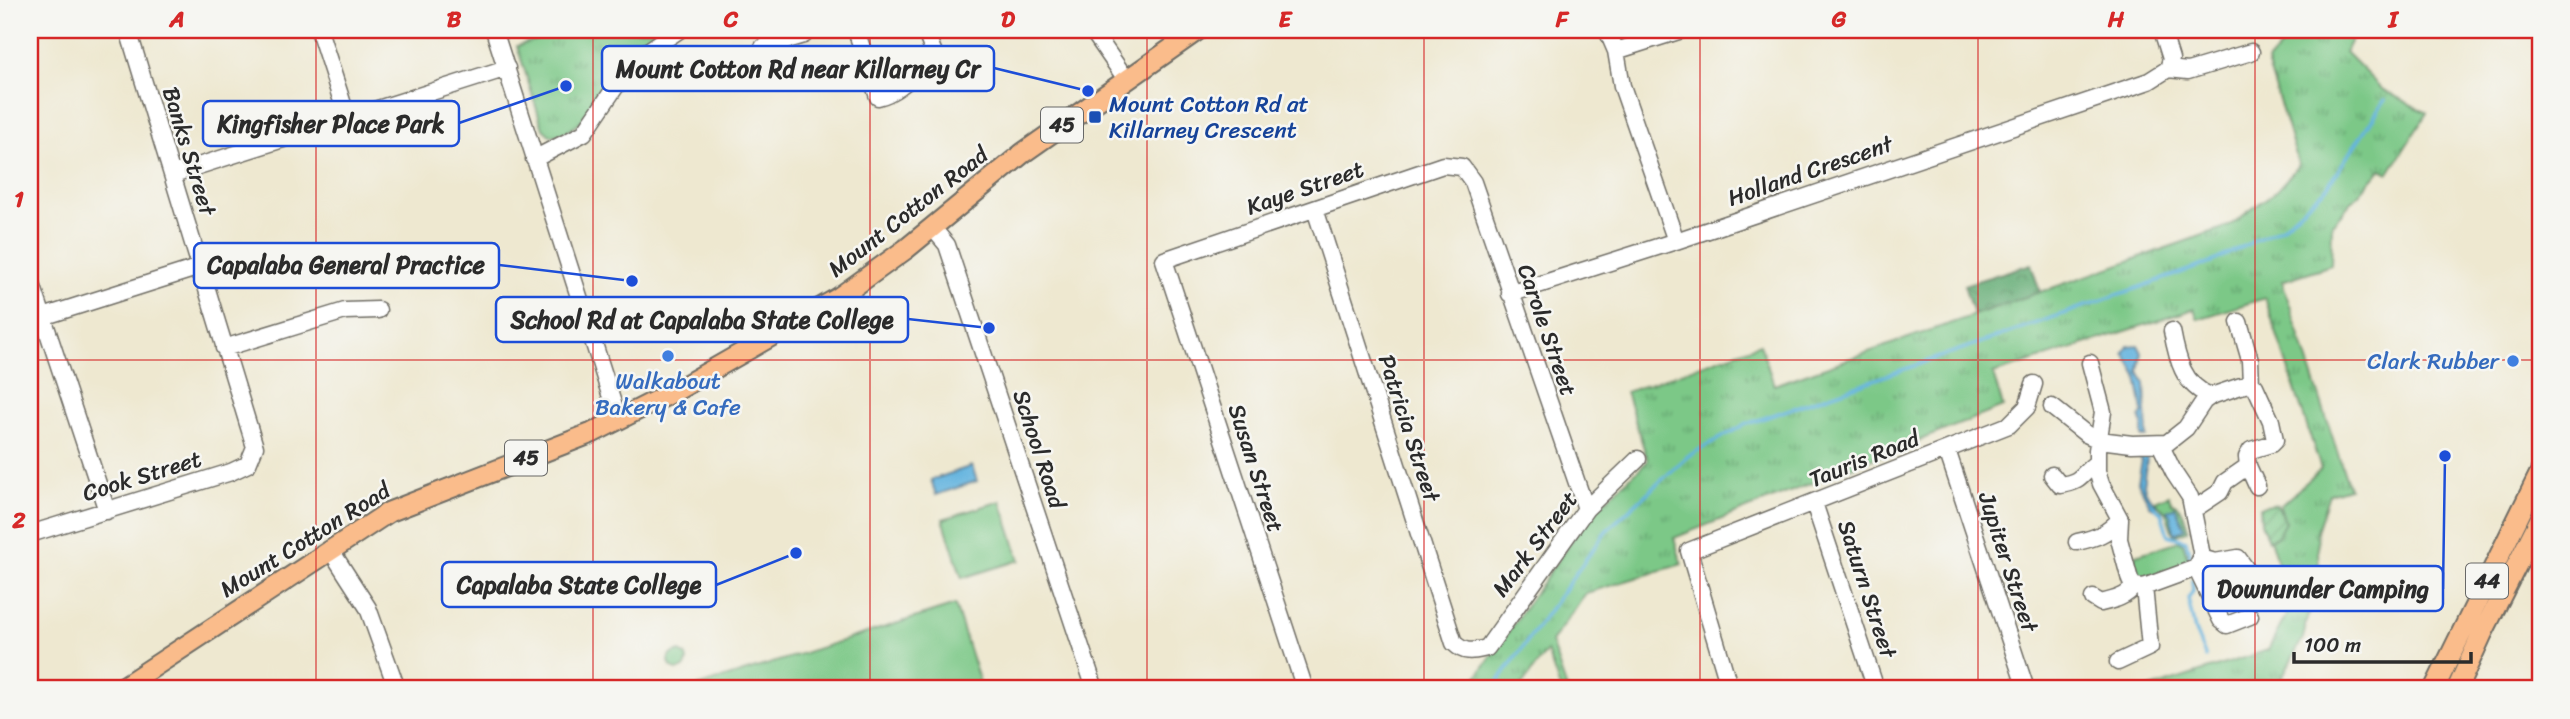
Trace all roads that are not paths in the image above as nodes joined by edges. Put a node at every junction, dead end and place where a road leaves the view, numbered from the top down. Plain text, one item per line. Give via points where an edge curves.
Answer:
1 (128, 30) edge
2 (319, 30) edge
3 (494, 30) edge
4 (679, 30) edge
5 (856, 30) edge
6 (925, 30) edge
7 (1092, 30) edge
8 (1198, 30) edge
9 (1606, 30) edge
10 (1682, 30) edge
11 (2162, 30) edge
12 (781, 35) edge
13 (804, 35) dead end
14 (763, 47) dead end
15 (1616, 51) junction
16 (2251, 52) dead end
17 (935, 56) junction
18 (506, 68) junction
19 (2168, 69) junction
20 (943, 77) dead end
21 (1126, 79) junction
22 (348, 120) junction
23 (534, 159) junction
24 (1462, 167) joint
25 (173, 174) junction
26 (1315, 209) junction
27 (932, 227) junction
28 (1676, 241) junction
29 (1164, 260) joint
30 (200, 267) junction
31 (30, 278) edge
32 (1510, 294) junction
33 (378, 310) dead end
34 (36, 319) edge
35 (2239, 323) dead end
36 (2172, 331) dead end
37 (224, 348) junction
38 (2091, 363) dead end
39 (2034, 384) dead end
40 (2251, 384) junction
41 (2211, 396) junction
42 (2052, 407) dead end
43 (618, 419) junction
44 (2099, 440) junction
45 (2160, 444) junction
46 (255, 447) joint
47 (1947, 450) junction
48 (1638, 459) dead end
49 (2096, 463) junction
50 (2248, 466) junction
51 (2540, 473) edge
52 (2052, 475) dead end
53 (2083, 478) junction
54 (2101, 484) junction
55 (2257, 486) dead end
56 (1814, 503) junction
57 (1586, 509) junction
58 (2193, 510) junction
59 (107, 511) junction
60 (2120, 519) junction
61 (2540, 519) edge
62 (30, 534) edge
63 (2099, 537) junction
64 (2077, 542) dead end
65 (2121, 546) junction
66 (330, 549) junction
67 (2199, 563) junction
68 (2246, 569) dead end
69 (2139, 586) junction
70 (2093, 598) dead end
71 (2250, 616) dead end
72 (1469, 652) joint
73 (2118, 662) dead end
74 (120, 689) edge
75 (397, 689) edge
76 (1095, 689) edge
77 (1305, 689) edge
78 (1730, 689) edge
79 (1876, 689) edge
80 (2026, 689) edge
81 (2434, 689) edge
82 (2457, 689) edge

1 - 25 street, Banks Street
2 - 22 street
3 - 18 street
4 - 23 street via 633,61 584,133
5 - 17 street via 878,97 901,86
6 - 17 street
7 - 21 street
8 - 21 main road, Mount Cotton Road / 45
9 - 15 street
10 - 15 street
11 - 19 street via 2171,59
12 - 13 street
12 - 14 street
15 - 28 street via 1622,86
16 - 19 street, Holland Crescent via 2188,71
17 - 20 street
18 - 22 street
18 - 23 street
19 - 28 street, Holland Crescent via 2149,81
21 - 27 main road, Mount Cotton Road / 45 via 1023,153
22 - 25 street
23 - 43 street
24 - 26 street, Kaye Street via 1443,165
24 - 32 street, Carole Street via 1473,182
25 - 30 street, Banks Street
26 - 29 street, Kaye Street
26 - 72 street, Patricia Street via 1454,643
27 - 43 main road, Mount Cotton Road / 45 via 838,298
27 - 76 street, School Road via 947,245
28 - 32 street, Holland Crescent
29 - 77 street, Susan Street
30 - 34 street
30 - 37 street, Banks Street
31 - 34 street
32 - 57 street, Carole Street
33 - 37 street via 345,311
34 - 59 street
35 - 40 street via 2250,360
36 - 41 street via 2186,377 2192,386
37 - 46 street, Banks Street
38 - 44 street via 2103,412
39 - 47 street, Tauris Road via 2027,407 2009,425
40 - 41 street
40 - 50 street via 2260,393 2275,433 2271,443 2251,450
41 - 45 street via 2186,428
42 - 44 street
43 - 66 main road, Mount Cotton Road / 45 via 410,502
44 - 45 street
44 - 49 street
45 - 58 street
46 - 59 street, Cook Street via 248,464 231,472
47 - 56 street, Tauris Road
47 - 80 street, Jupiter Street
48 - 57 street, Mark Street
49 - 53 street
49 - 54 street
50 - 55 street
50 - 58 street
51 - 81 main road, 44
52 - 53 street via 2060,485
53 - 54 street
54 - 60 street
56 - 78 street, Tauris Road via 1689,551
56 - 79 street, Saturn Street
57 - 72 street, Mark Street via 1488,648
58 - 67 street
59 - 62 street, Cook Street
60 - 63 street
60 - 65 street
61 - 82 main road, 44
63 - 64 street
63 - 65 street
65 - 69 street via 2130,580
66 - 74 main road, Mount Cotton Road / 45
66 - 75 street via 368,608
67 - 68 street via 2238,558
67 - 69 street
67 - 71 street via 2221,620 2227,625
69 - 70 street via 2110,601 2101,603
69 - 73 street via 2150,647

